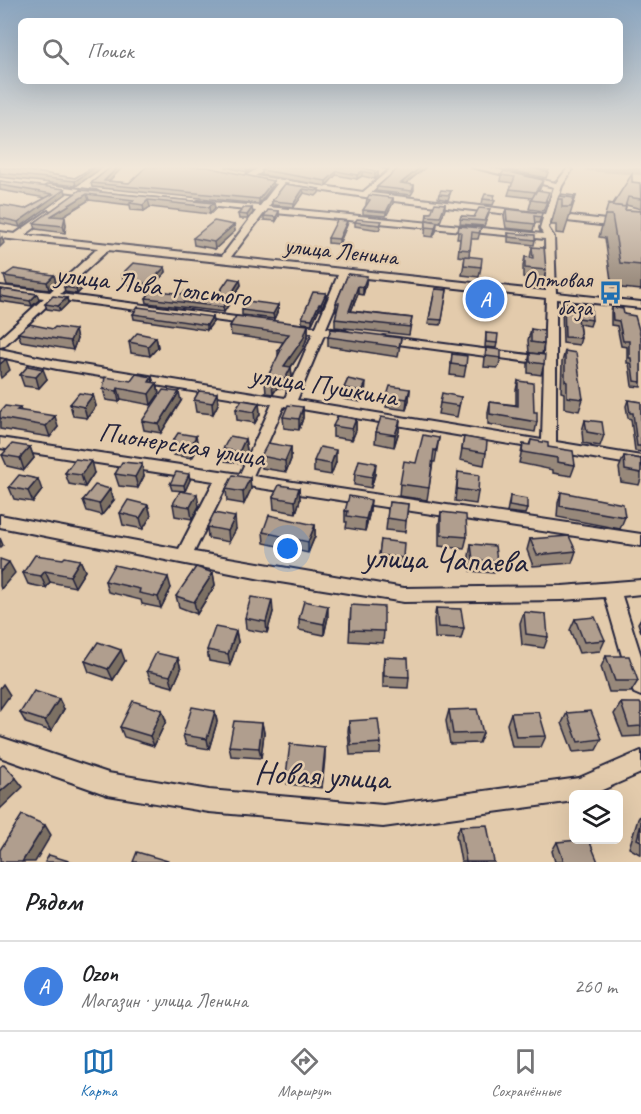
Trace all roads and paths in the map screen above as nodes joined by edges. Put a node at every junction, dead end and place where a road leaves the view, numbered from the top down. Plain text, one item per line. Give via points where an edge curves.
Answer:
1 (235, 207) edge
2 (265, 207) edge
3 (470, 207) edge
4 (550, 207) edge
5 (263, 210) junction
6 (52, 211) edge
7 (546, 216) junction
8 (641, 227) edge
9 (0, 235) edge
10 (16, 237) junction
11 (549, 237) junction
12 (105, 247) junction
13 (224, 260) junction
14 (344, 273) junction
15 (0, 290) edge
16 (551, 295) junction
17 (50, 296) junction
18 (641, 305) edge
19 (261, 323) edge
20 (284, 326) edge
21 (320, 331) junction
22 (0, 344) edge
23 (0, 353) edge
24 (549, 362) junction
25 (284, 403) junction
26 (0, 443) edge
27 (549, 447) junction
28 (641, 461) edge
29 (224, 476) junction
30 (244, 480) junction
31 (0, 521) edge
32 (641, 540) edge
33 (183, 557) junction
34 (641, 587) edge
35 (611, 589) junction
36 (641, 687) edge
37 (0, 747) edge
38 (641, 762) edge

1 - 5 street
2 - 5 street
3 - 7 street
4 - 7 street
5 - 11 street
5 - 13 street
6 - 10 street
7 - 8 street
7 - 11 street via 544,228
9 - 10 street, улица Ленина
10 - 12 street, улица Ленина
11 - 16 street
12 - 13 street, улица Ленина
12 - 17 street
13 - 14 street, улица Ленина
14 - 16 street, улица Ленина
14 - 21 street
15 - 17 street, улица Льва Толстого
16 - 18 street, улица Ленина
16 - 24 street
17 - 19 street, улица Льва Толстого
17 - 22 street
20 - 21 street, улица Льва Толстого
21 - 24 street, улица Льва Толстого
21 - 25 street
23 - 25 street, улица Пушкина
24 - 27 street
25 - 27 street, улица Пушкина
25 - 30 street
26 - 29 street, Пионерская улица
27 - 28 street, улица Пушкина
29 - 30 street, Пионерская улица
29 - 33 street
30 - 32 street, Пионерская улица
31 - 33 street, улица Чапаева
33 - 35 street, улица Чапаева via 404,595
34 - 35 street, улица Чапаева
35 - 36 street
37 - 38 street, Новая улица via 108,784 209,801 383,816 580,789

